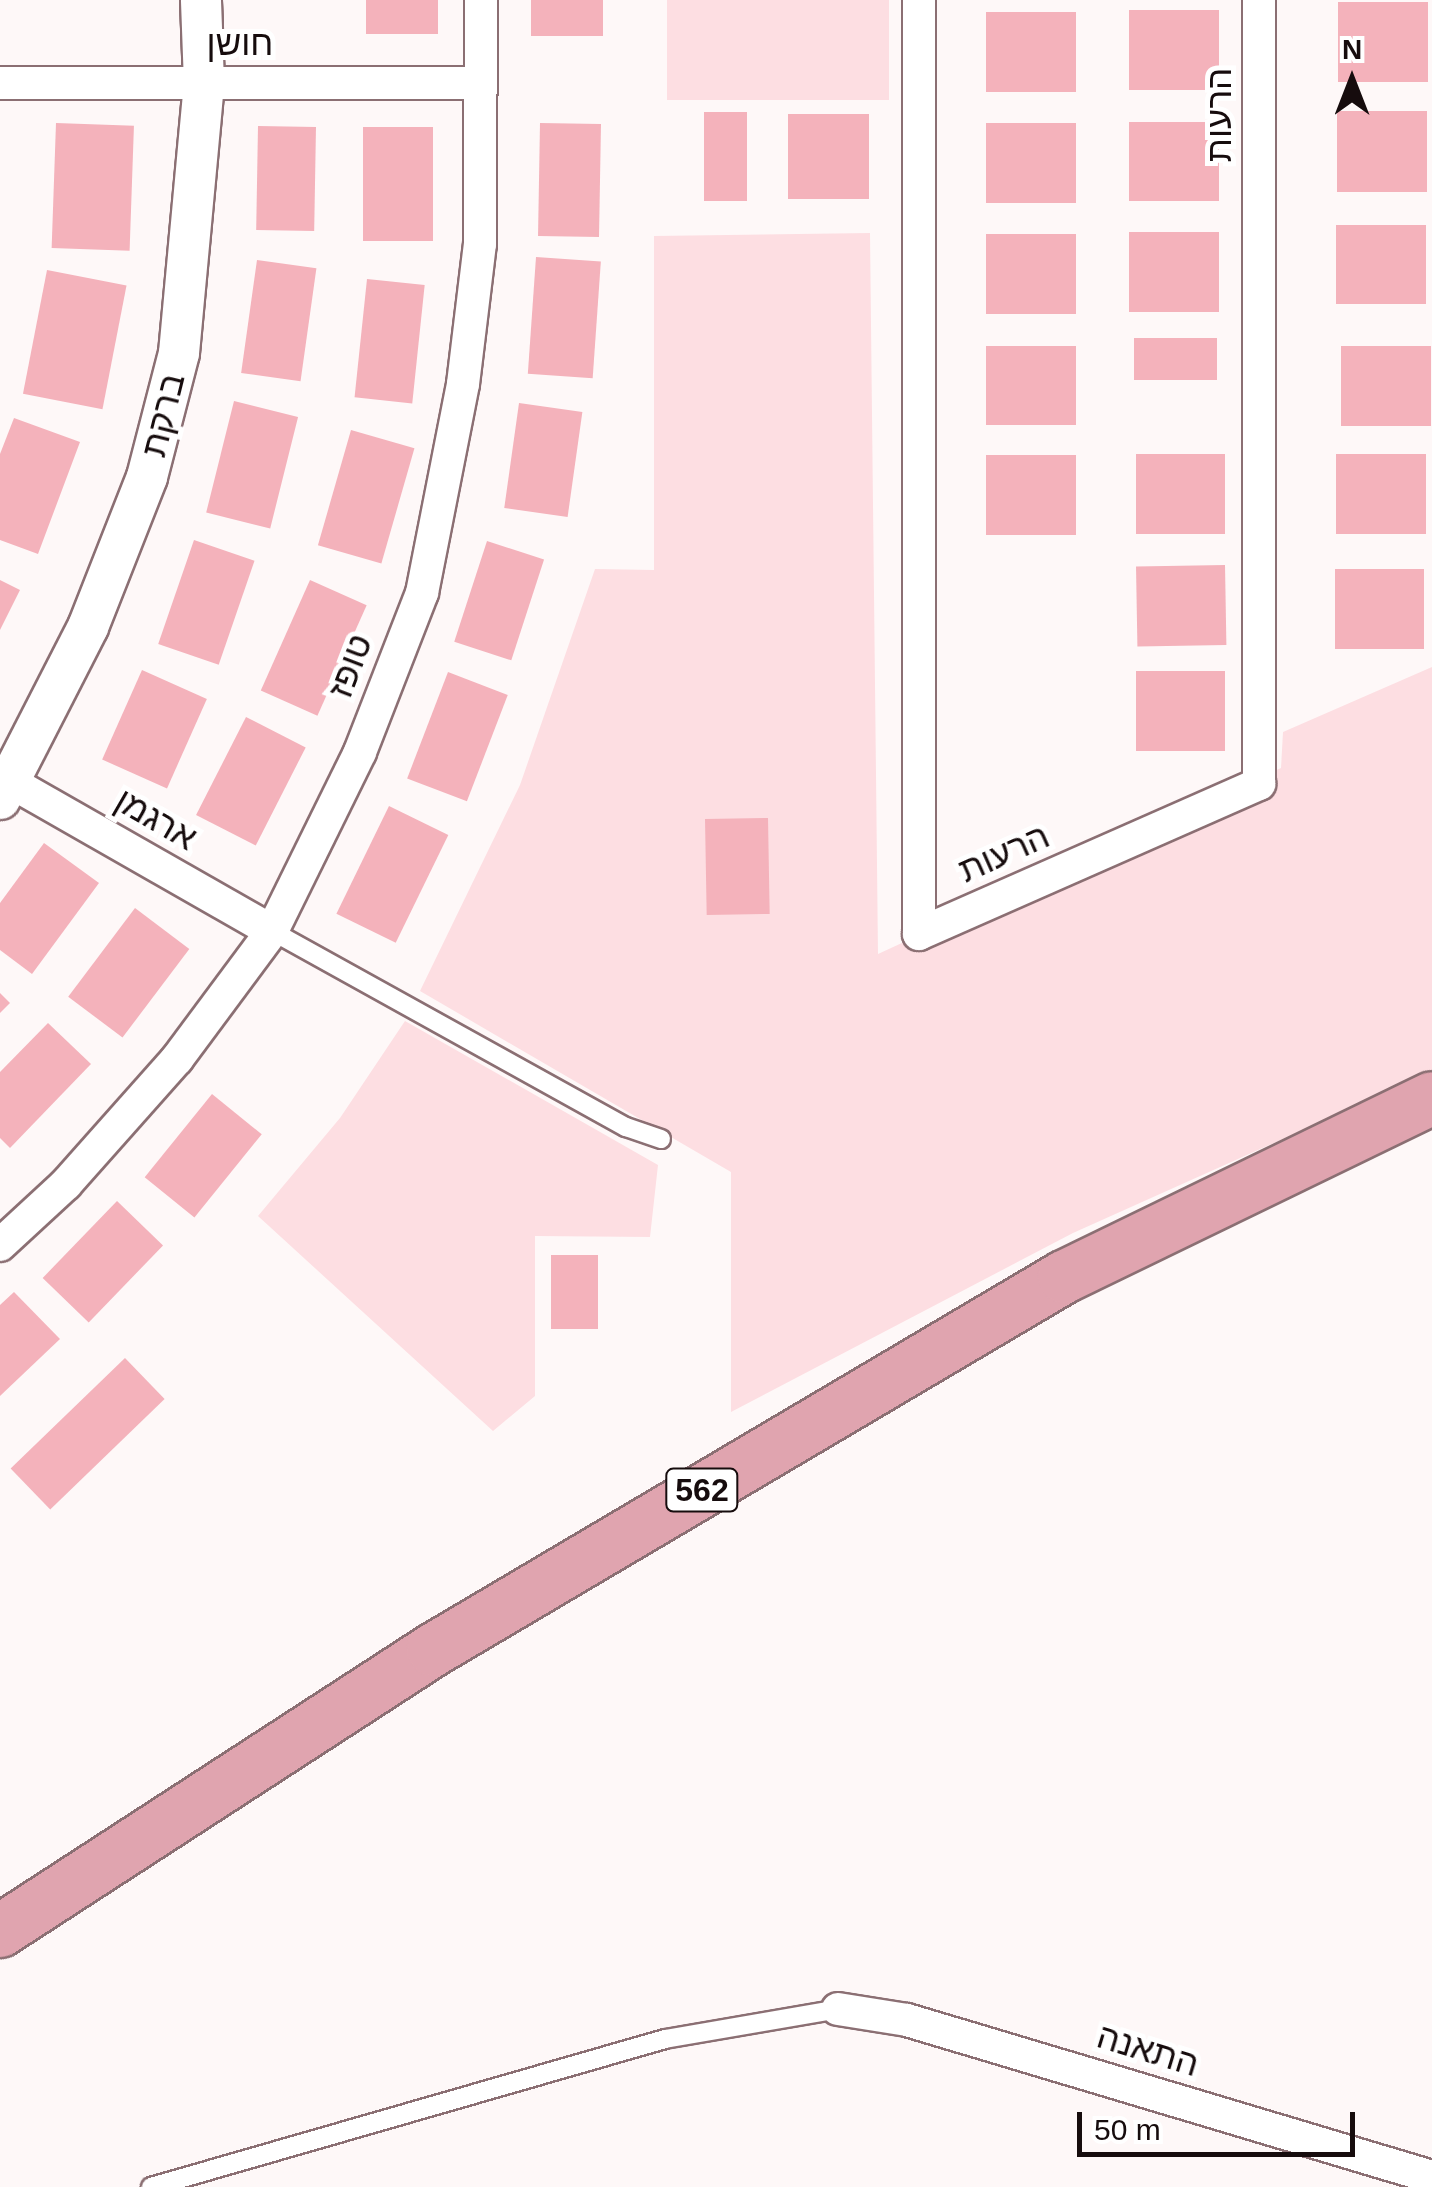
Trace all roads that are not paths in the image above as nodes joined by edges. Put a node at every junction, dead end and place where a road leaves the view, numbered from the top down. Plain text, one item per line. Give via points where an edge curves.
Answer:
1 (201, 0) edge
2 (481, 0) edge
3 (919, 0) edge
4 (1258, 0) edge
5 (480, 82) junction
6 (0, 83) edge
7 (204, 83) junction
8 (4, 786) edge
9 (272, 931) junction
10 (1432, 1098) edge
11 (661, 1139) dead end
12 (0, 1245) edge
13 (0, 1931) edge
14 (838, 2009) joint
15 (1432, 2178) edge
16 (151, 2187) edge

1 - 7 street, ברקת
2 - 5 street, טופז
3 - 4 street, הרעות via 918,934 1259,784
5 - 7 street, חושן
5 - 9 street, טופז via 476,279 422,593 360,752
6 - 7 street, חושן
7 - 8 street, ברקת via 178,354 147,477 88,628
8 - 9 street, ארגמן
9 - 11 lane via 626,1127
9 - 12 street, טופז via 177,1060 66,1184
10 - 13 main road, 562 via 1064,1277 432,1650
14 - 15 street, התאנה via 907,2020
14 - 16 lane via 664,2039

